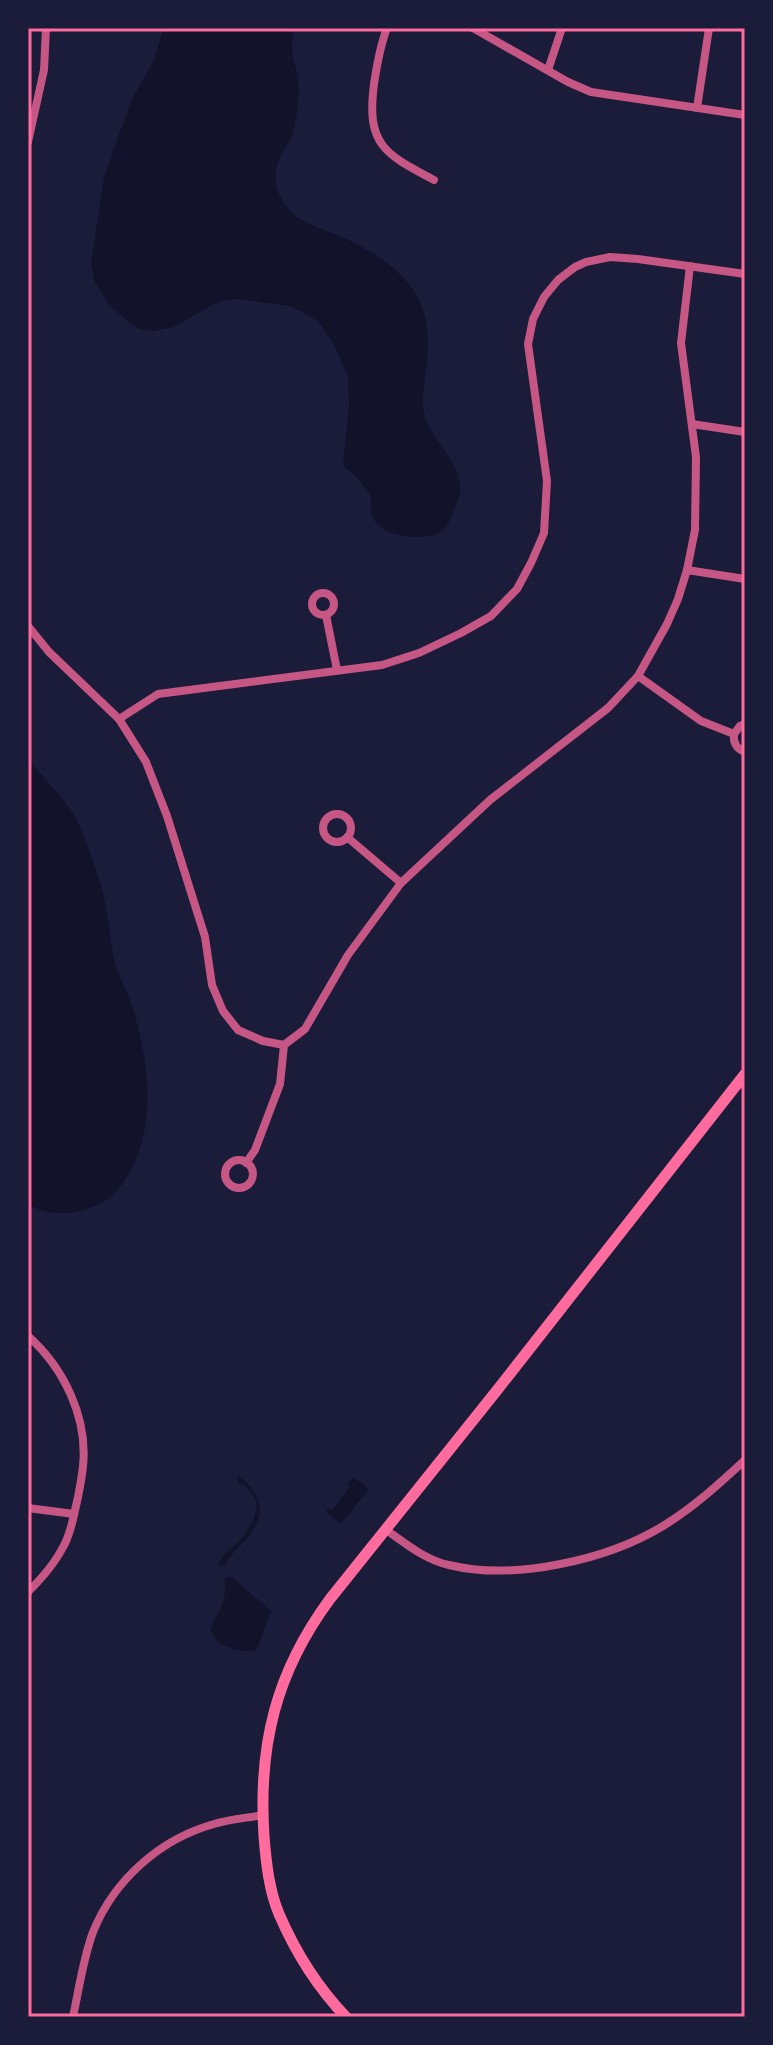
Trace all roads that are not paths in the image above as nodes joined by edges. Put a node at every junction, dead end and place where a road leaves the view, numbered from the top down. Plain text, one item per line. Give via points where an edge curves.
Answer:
1 (46, 28) edge
2 (387, 28) edge
3 (473, 28) edge
4 (562, 28) edge
5 (709, 28) edge
6 (548, 70) junction
7 (28, 94) edge
8 (39, 97) junction
9 (697, 108) junction
10 (745, 115) edge
11 (28, 142) edge
12 (434, 180) dead end
13 (690, 266) junction
14 (745, 274) edge
15 (692, 424) junction
16 (745, 432) edge
17 (687, 570) junction
18 (745, 579) edge
19 (326, 615) dead end
20 (28, 626) edge
21 (337, 670) junction
22 (638, 676) junction
23 (119, 719) junction
24 (745, 724) edge
25 (734, 734) junction
26 (745, 752) edge
27 (347, 837) dead end
28 (401, 883) junction
29 (284, 1045) junction
30 (745, 1074) edge
31 (246, 1163) dead end
32 (30, 1338) edge
33 (745, 1460) edge
34 (28, 1508) edge
35 (74, 1514) junction
36 (385, 1529) junction
37 (28, 1592) edge
38 (263, 1815) junction
39 (73, 2017) edge
40 (346, 2017) edge

1 - 8 street
2 - 12 street via 371,108 374,131 390,154
3 - 6 street
4 - 6 street
5 - 9 street
6 - 9 street via 591,92
7 - 8 street
8 - 11 street
9 - 10 street
13 - 14 street
13 - 15 street via 681,343
13 - 21 street via 598,259 558,280 537,308 529,332 547,504 544,533 517,589 491,616 419,653 382,665
15 - 16 street
15 - 17 street via 695,530
17 - 18 street
17 - 22 street via 667,624
19 - 21 street
20 - 23 street
21 - 23 street via 158,694
22 - 25 street via 701,721
22 - 28 street via 608,708 490,800
23 - 29 street via 146,762 167,816 223,1011 238,1030
24 - 25 street
25 - 26 street via 735,744
27 - 28 street
28 - 29 street via 348,955 305,1029
29 - 31 street via 280,1084
30 - 36 main road
32 - 35 street via 56,1366 73,1398 82,1432 84,1465
33 - 36 street via 662,1527 562,1564 528,1569 447,1565
34 - 35 street
35 - 37 street via 64,1547
36 - 38 main road via 296,1651 272,1718
38 - 39 street via 212,1824 160,1849 136,1869 94,1931
38 - 40 main road via 267,1867 279,1914 307,1967

